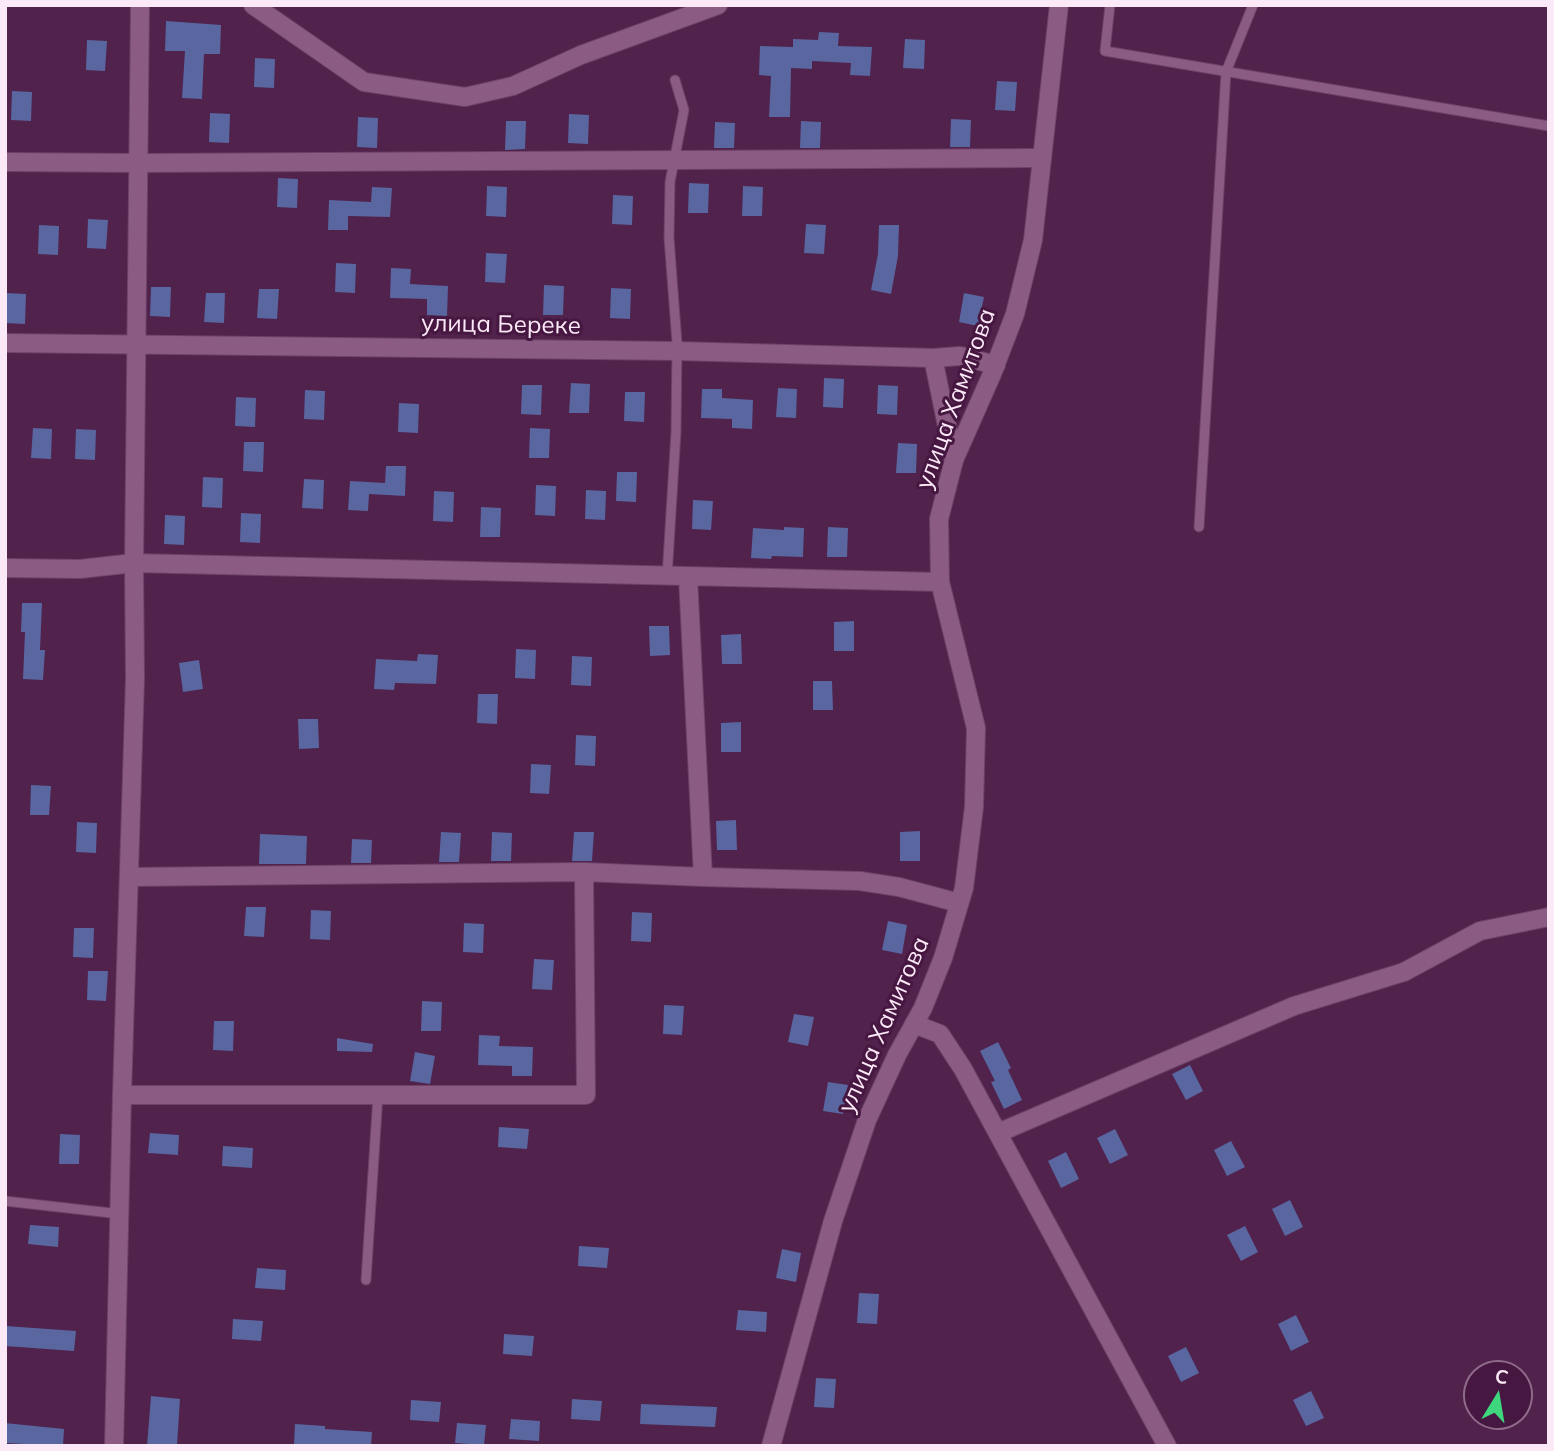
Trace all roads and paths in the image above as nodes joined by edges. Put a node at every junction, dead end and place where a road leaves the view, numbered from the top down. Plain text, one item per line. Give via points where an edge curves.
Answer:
1 (140, 5) edge
2 (253, 5) edge
3 (718, 5) edge
4 (1059, 5) edge
5 (1110, 5) edge
6 (1252, 5) edge
7 (1226, 72) junction
8 (675, 80) dead end
9 (1549, 126) edge
10 (1042, 158) junction
11 (675, 160) junction
12 (5, 162) edge
13 (139, 163) junction
14 (5, 343) edge
15 (137, 345) junction
16 (677, 352) junction
17 (933, 358) junction
18 (996, 365) junction
19 (954, 460) junction
20 (1199, 527) dead end
21 (134, 563) junction
22 (5, 568) edge
23 (667, 577) junction
24 (688, 578) junction
25 (940, 582) junction
26 (584, 872) junction
27 (129, 877) junction
28 (703, 877) junction
29 (960, 903) junction
30 (1549, 917) edge
31 (914, 1024) junction
32 (378, 1095) junction
33 (122, 1096) junction
34 (998, 1133) junction
35 (5, 1201) edge
36 (120, 1214) junction
37 (366, 1280) dead end
38 (114, 1446) edge
39 (771, 1446) edge
40 (1167, 1446) edge

1 - 13 street
2 - 3 street via 364,82 466,97 513,86 581,55
4 - 10 street, улица Хамитова
5 - 7 lane via 1105,51
6 - 7 lane
7 - 9 lane
7 - 20 lane
8 - 11 lane via 684,110
10 - 11 street
10 - 18 street, улица Хамитова via 1032,240 1015,314
11 - 13 street
11 - 16 lane via 668,238
12 - 13 street
13 - 15 street
14 - 15 street, улица Береке
15 - 16 street, улица Береке
15 - 21 street
16 - 17 street, улица Береке
16 - 23 lane
17 - 18 street, улица Береке via 960,356
17 - 19 street
18 - 19 street, улица Хамитова
19 - 25 street, улица Хамитова via 939,519
21 - 22 street via 80,569
21 - 23 street
21 - 27 street
23 - 24 street
24 - 25 street
24 - 28 street
25 - 29 street, улица Хамитова via 976,728 974,807
26 - 27 street
26 - 28 street
26 - 32 street via 586,1095
27 - 33 street
28 - 29 street via 860,881
29 - 31 street, улица Хамитова via 943,958
30 - 34 street via 1480,931 1404,972 1294,1006
31 - 34 street via 940,1034
31 - 39 street, улица Хамитова via 863,1133 833,1222
32 - 33 street
32 - 37 lane
33 - 36 street
34 - 40 street
35 - 36 lane
36 - 38 street

